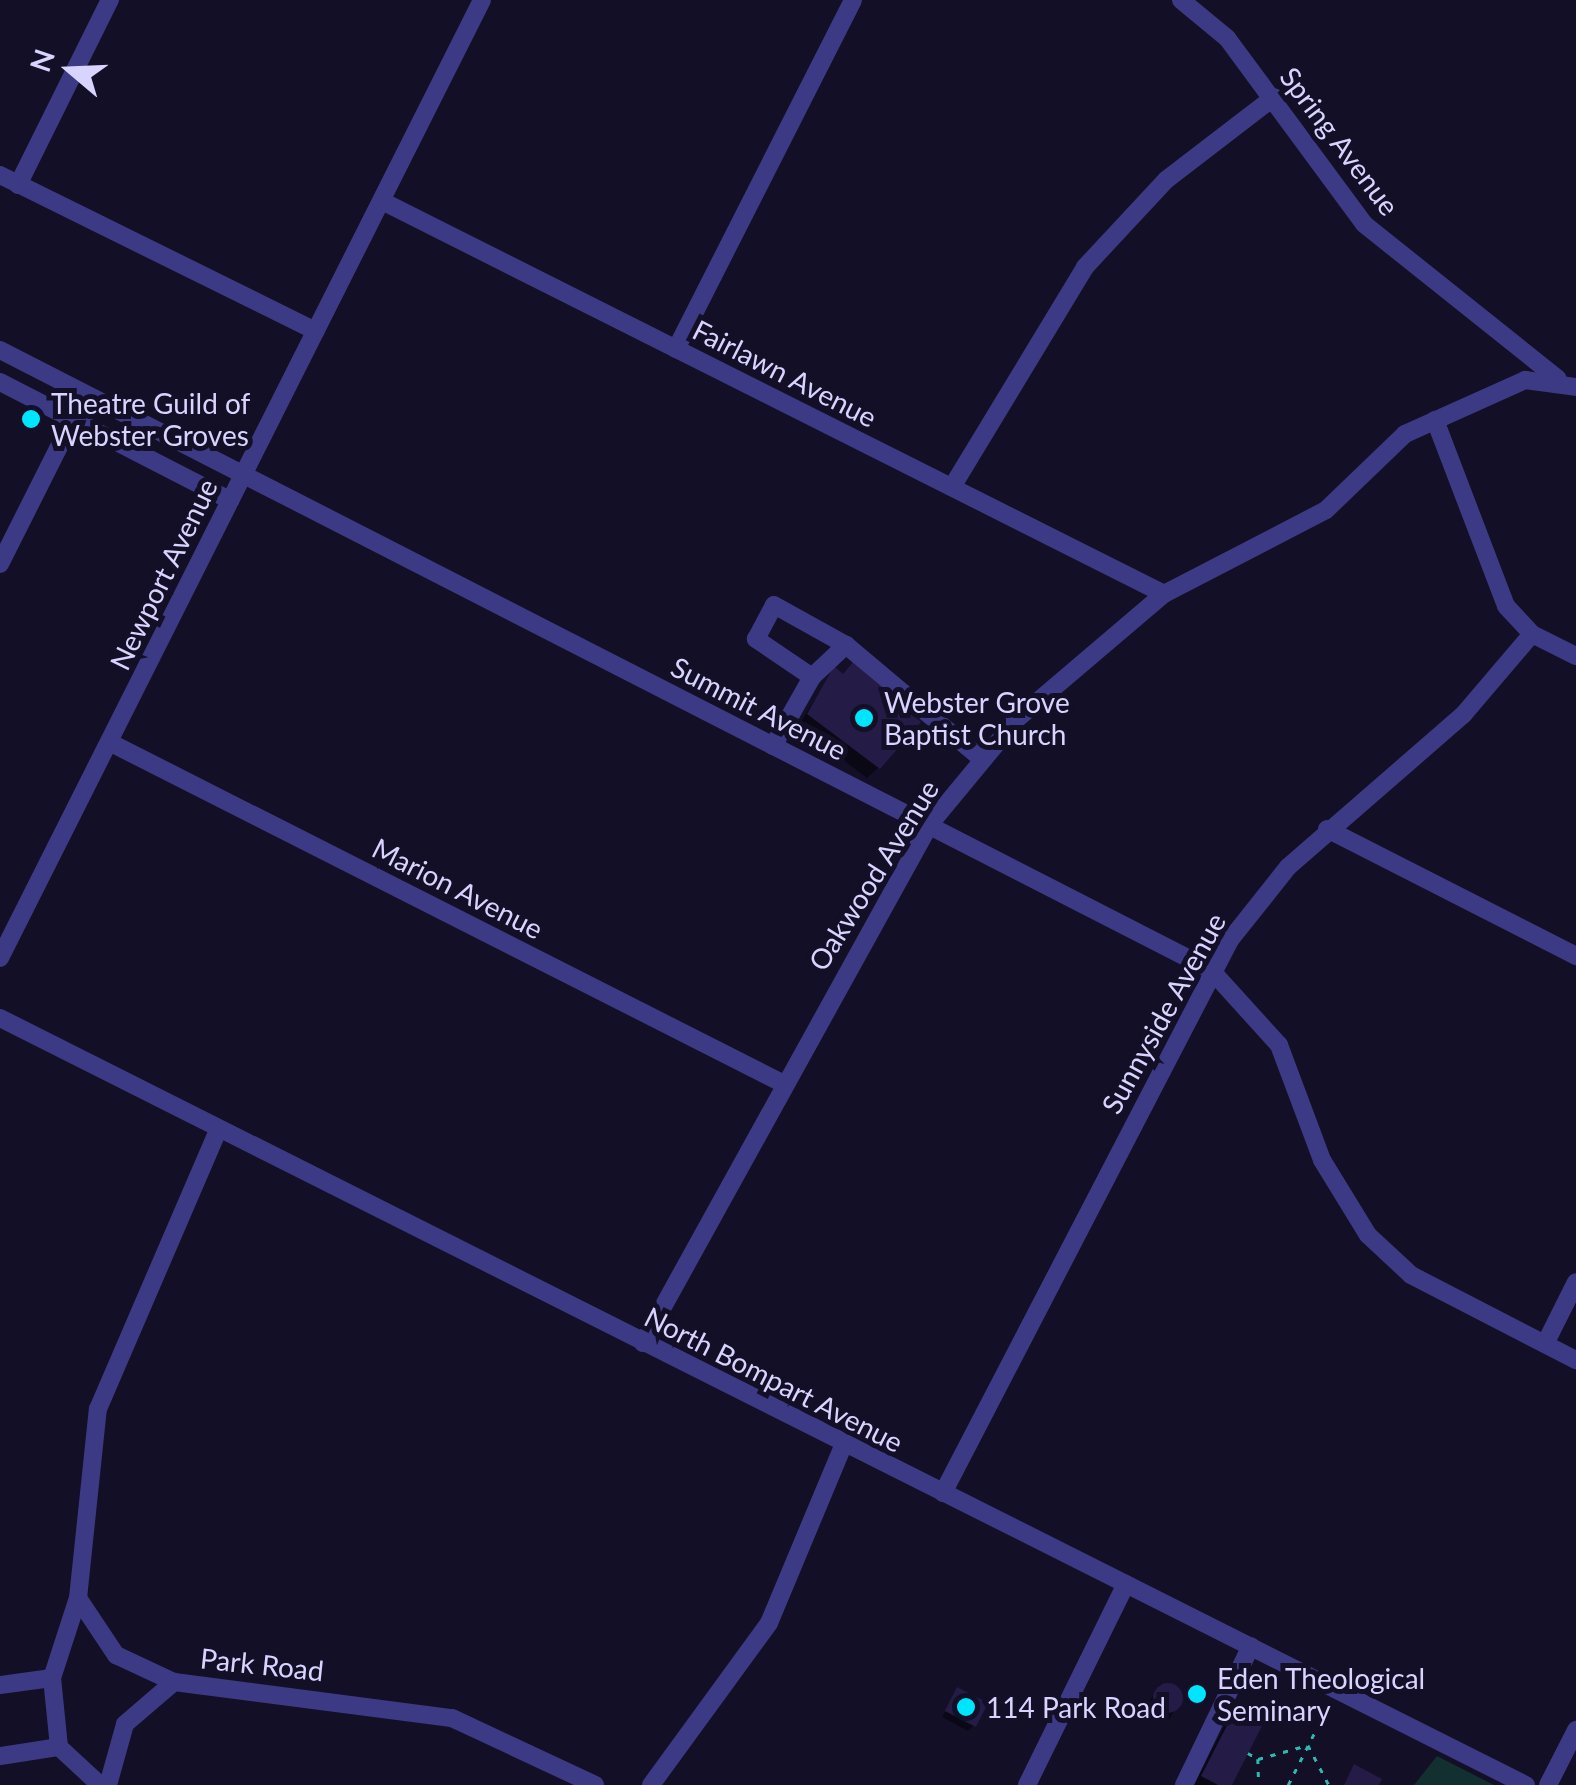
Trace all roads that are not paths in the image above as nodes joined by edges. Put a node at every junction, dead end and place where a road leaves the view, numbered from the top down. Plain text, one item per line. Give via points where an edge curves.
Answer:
1 (110, 0) edge
2 (482, 0) edge
3 (852, 0) edge
4 (1181, 0) edge
5 (1274, 97) junction
6 (0, 175) edge
7 (18, 185) junction
8 (382, 200) junction
9 (316, 331) junction
10 (676, 349) junction
11 (0, 350) edge
12 (0, 382) edge
13 (1567, 383) edge
14 (73, 419) junction
15 (1435, 420) junction
16 (242, 478) junction
17 (952, 487) junction
18 (230, 500) junction
19 (0, 564) edge
20 (1164, 594) junction
21 (1532, 634) junction
22 (846, 645) junction
23 (1576, 656) edge
24 (812, 678) junction
25 (111, 743) junction
26 (774, 746) junction
27 (982, 759) junction
28 (930, 824) junction
29 (1327, 830) junction
30 (1576, 956) edge
31 (0, 958) edge
32 (1212, 970) junction
33 (0, 1018) edge
34 (780, 1082) junction
35 (218, 1130) junction
36 (1576, 1282) edge
37 (643, 1343) junction
38 (1544, 1344) junction
39 (1576, 1360) edge
40 (843, 1446) junction
41 (943, 1494) junction
42 (1126, 1584) junction
43 (78, 1598) junction
44 (1251, 1646) junction
45 (52, 1678) junction
46 (174, 1682) junction
47 (0, 1686) edge
48 (1576, 1730) edge
49 (60, 1747) junction
50 (0, 1756) edge
51 (100, 1785) edge
52 (108, 1785) edge
53 (595, 1785) edge
54 (651, 1785) edge
55 (1026, 1785) edge
56 (1184, 1785) edge
57 (1526, 1785) edge
58 (1548, 1785) edge

1 - 7 street
2 - 8 street, Newport Avenue
3 - 10 street
4 - 5 street, Spring Avenue
5 - 13 street, Spring Avenue via 1364,224
5 - 17 street via 1166,180 1085,267
6 - 7 street
7 - 9 street
8 - 9 street, Newport Avenue
8 - 10 street, Fairlawn Avenue
9 - 16 street, Newport Avenue
10 - 17 street, Fairlawn Avenue
11 - 16 street, Summit Avenue
12 - 14 street
13 - 15 street, Oakwood Avenue via 1525,380
14 - 18 street
14 - 19 street
15 - 20 street, Oakwood Avenue via 1388,448 1326,510
15 - 21 street via 1499,591
16 - 18 street, Newport Avenue
16 - 26 street, Summit Avenue
17 - 20 street, Fairlawn Avenue
18 - 25 street, Newport Avenue
20 - 27 street, Oakwood Avenue via 1050,685
21 - 23 street
21 - 29 street, Sunnyside Avenue via 1463,715
22 - 24 street
22 - 24 street via 774,605 756,639
22 - 27 street
24 - 26 street
25 - 31 street, Newport Avenue
25 - 34 street, Marion Avenue
26 - 28 street, Summit Avenue
27 - 28 street, Oakwood Avenue
28 - 32 street, Summit Avenue
28 - 34 street, Oakwood Avenue
29 - 30 street
29 - 32 street, Sunnyside Avenue
32 - 38 street, Summit Avenue via 1278,1045 1322,1160 1368,1235 1411,1275
32 - 41 street, Sunnyside Avenue
33 - 35 street, North Bompart Avenue
34 - 37 street, Oakwood Avenue
35 - 37 street, North Bompart Avenue
35 - 43 street via 98,1409
36 - 38 street
37 - 40 street, North Bompart Avenue
38 - 39 street, Summit Avenue
40 - 41 street, North Bompart Avenue
40 - 54 street via 769,1623
41 - 42 street, North Bompart Avenue
42 - 44 street, North Bompart Avenue
42 - 55 street
43 - 45 street
43 - 46 street, Park Road via 116,1655
44 - 56 street
44 - 57 street, North Bompart Avenue
45 - 47 street
45 - 49 street
46 - 52 street via 125,1724
46 - 53 street, Park Road via 452,1718
48 - 58 street
49 - 50 street
49 - 51 street

